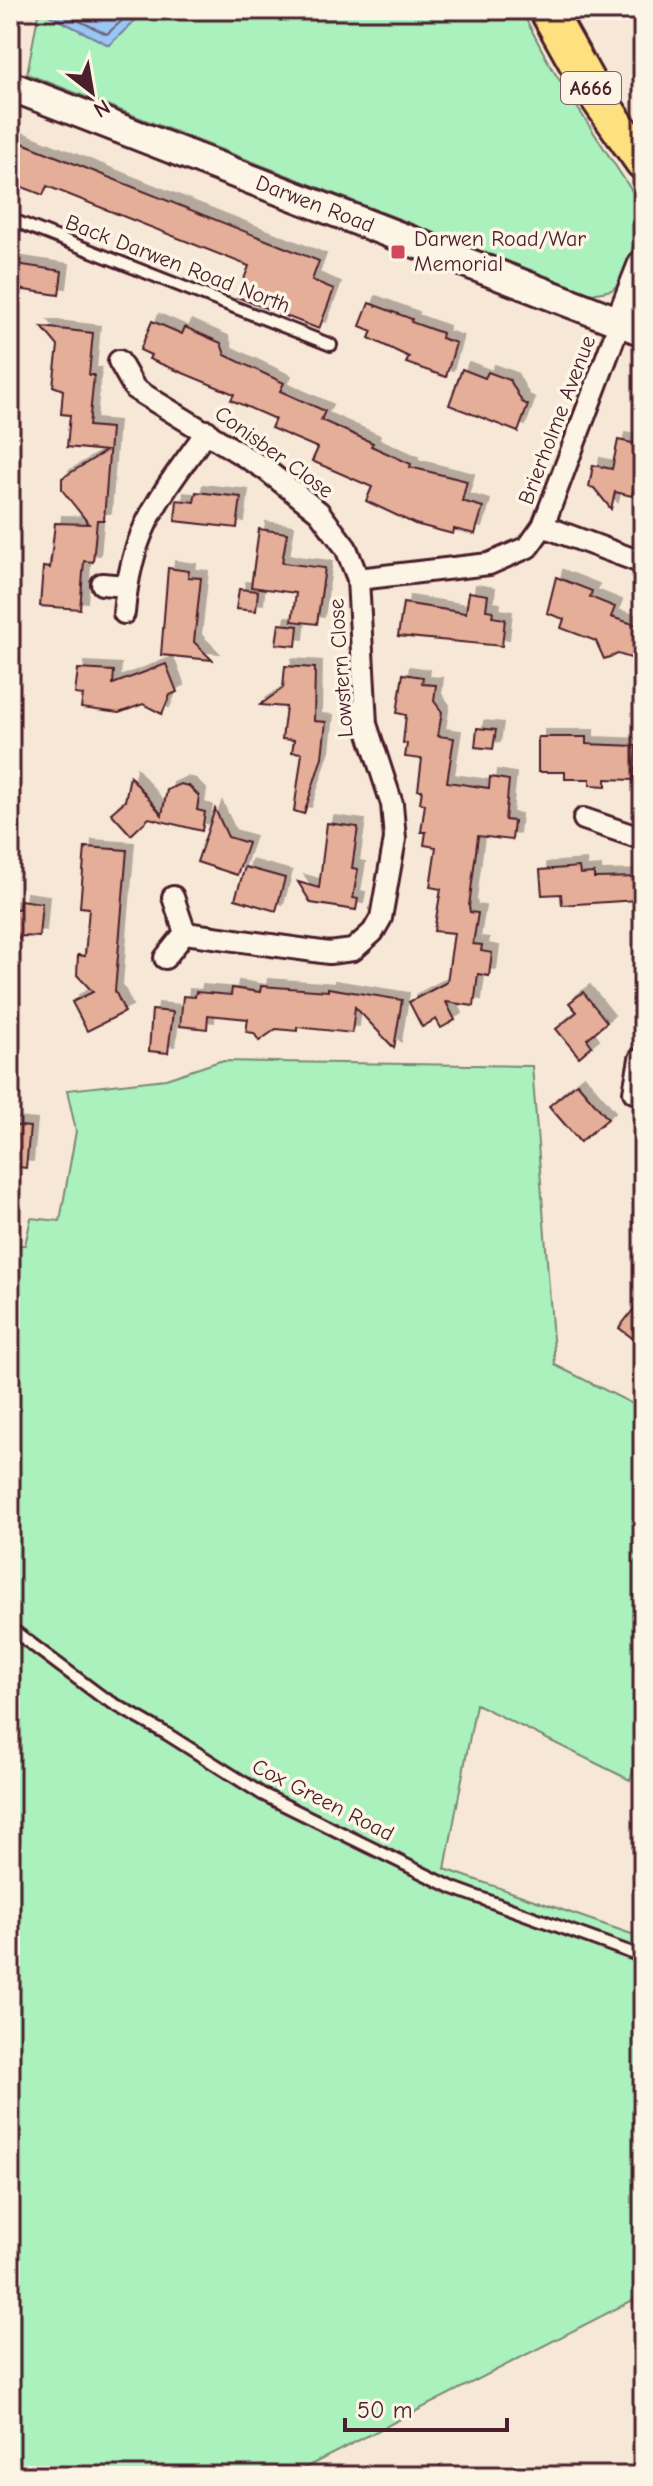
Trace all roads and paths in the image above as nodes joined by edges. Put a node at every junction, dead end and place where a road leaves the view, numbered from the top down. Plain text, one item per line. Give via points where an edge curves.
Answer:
1 (547, 10) edge
2 (10, 86) edge
3 (643, 162) edge
4 (10, 219) edge
5 (643, 264) edge
6 (631, 327) edge
7 (331, 345) dead end
8 (119, 361) dead end
9 (207, 431) junction
10 (543, 526) junction
11 (643, 563) edge
12 (358, 579) junction
13 (102, 584) dead end
14 (126, 586) junction
15 (124, 613) dead end
16 (584, 819) dead end
17 (643, 839) edge
18 (173, 897) dead end
19 (185, 933) junction
20 (165, 958) dead end
21 (10, 1628) edge
22 (643, 1957) edge

1 - 3 highway, A666 via 589,85
2 - 6 main road, Darwen Road
4 - 7 lane, Back Darwen Road North
5 - 6 main road
6 - 10 street, Brierholme Avenue
8 - 9 street, Conisber Close via 130,397
9 - 12 street, Conisber Close via 319,512 346,548
9 - 14 street via 143,525
10 - 11 street
10 - 12 street, Brierholme Avenue via 528,547 489,564
12 - 19 street, Lowstern Close via 366,724 395,822 381,918 363,942 342,954
13 - 14 street
14 - 15 street
16 - 17 street
18 - 19 street
19 - 20 street
21 - 22 lane, Cox Green Road via 102,1697 262,1794 453,1888

